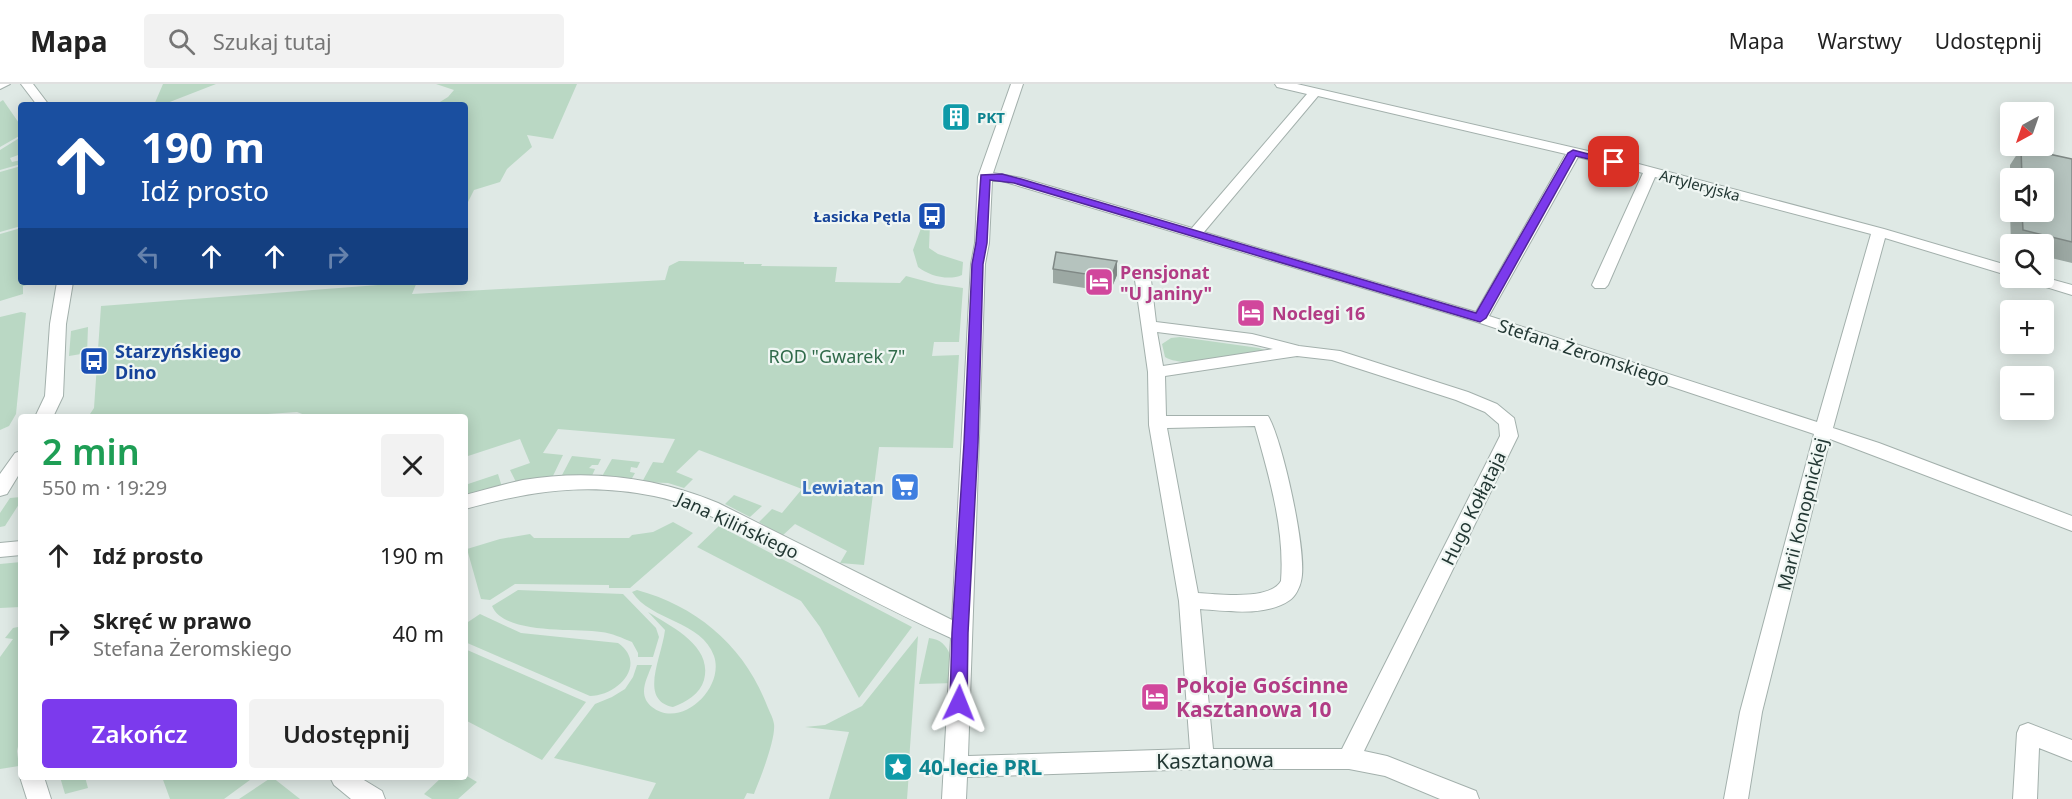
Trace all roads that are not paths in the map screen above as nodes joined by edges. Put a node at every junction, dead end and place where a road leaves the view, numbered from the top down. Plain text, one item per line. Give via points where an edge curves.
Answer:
1 (27, 84) edge
2 (1017, 84) edge
3 (1281, 84) edge
4 (1315, 92) junction
5 (41, 102) edge
6 (1573, 153) junction
7 (1650, 172) junction
8 (985, 184) junction
9 (1880, 232) junction
10 (1195, 234) junction
11 (2000, 268) edge
12 (1143, 280) dead end
13 (64, 285) edge
14 (1600, 285) dead end
15 (2054, 285) edge
16 (2072, 290) edge
17 (1480, 318) junction
18 (1148, 326) junction
19 (1299, 351) junction
20 (1156, 372) junction
21 (45, 414) edge
22 (1158, 422) junction
23 (1824, 431) junction
24 (18, 462) edge
25 (0, 489) edge
26 (468, 501) edge
27 (2072, 524) edge
28 (18, 548) edge
29 (0, 550) edge
30 (1190, 601) junction
31 (960, 633) junction
32 (2072, 751) edge
33 (1202, 759) junction
34 (1349, 759) junction
35 (956, 766) junction
36 (33, 780) edge
37 (346, 780) edge
38 (39, 799) edge
39 (373, 799) edge
40 (954, 799) edge
41 (1467, 799) edge
42 (1736, 799) edge
43 (2025, 799) edge

1 - 5 street
2 - 8 street
3 - 4 street, Artyleryjska
4 - 6 street, Artyleryjska
4 - 10 street
6 - 7 street, Artyleryjska
6 - 17 street
7 - 9 street, Artyleryjska
7 - 14 street
8 - 10 street, Stefana Żeromskiego via 1002,177
8 - 31 street
9 - 11 street, Artyleryjska
9 - 23 street, Marii Konopnickiej
10 - 17 street, Stefana Żeromskiego
12 - 18 street
13 - 21 street via 54,396
15 - 16 street
17 - 23 street, Stefana Żeromskiego
18 - 19 street, Hugo Kołłątaja via 1252,339
18 - 20 street
19 - 20 street, Hugo Kołłątaja
19 - 34 street, Hugo Kołłątaja via 1334,355 1462,396 1491,408 1508,422 1509,436
20 - 22 street
22 - 30 street
22 - 30 street via 1263,420 1294,556 1293,580 1286,592 1272,599
23 - 27 street, Stefana Żeromskiego
23 - 42 street, Marii Konopnickiej via 1751,712
24 - 25 street
26 - 31 street, Jana Kilińskiego via 551,484 606,484 681,496
28 - 29 street
30 - 33 street
31 - 35 street
32 - 43 street via 2028,733
33 - 34 street, Kasztanowa
33 - 35 street, Kasztanowa
34 - 41 street, Kasztanowa via 1387,766
35 - 40 street
36 - 38 street
37 - 39 street

